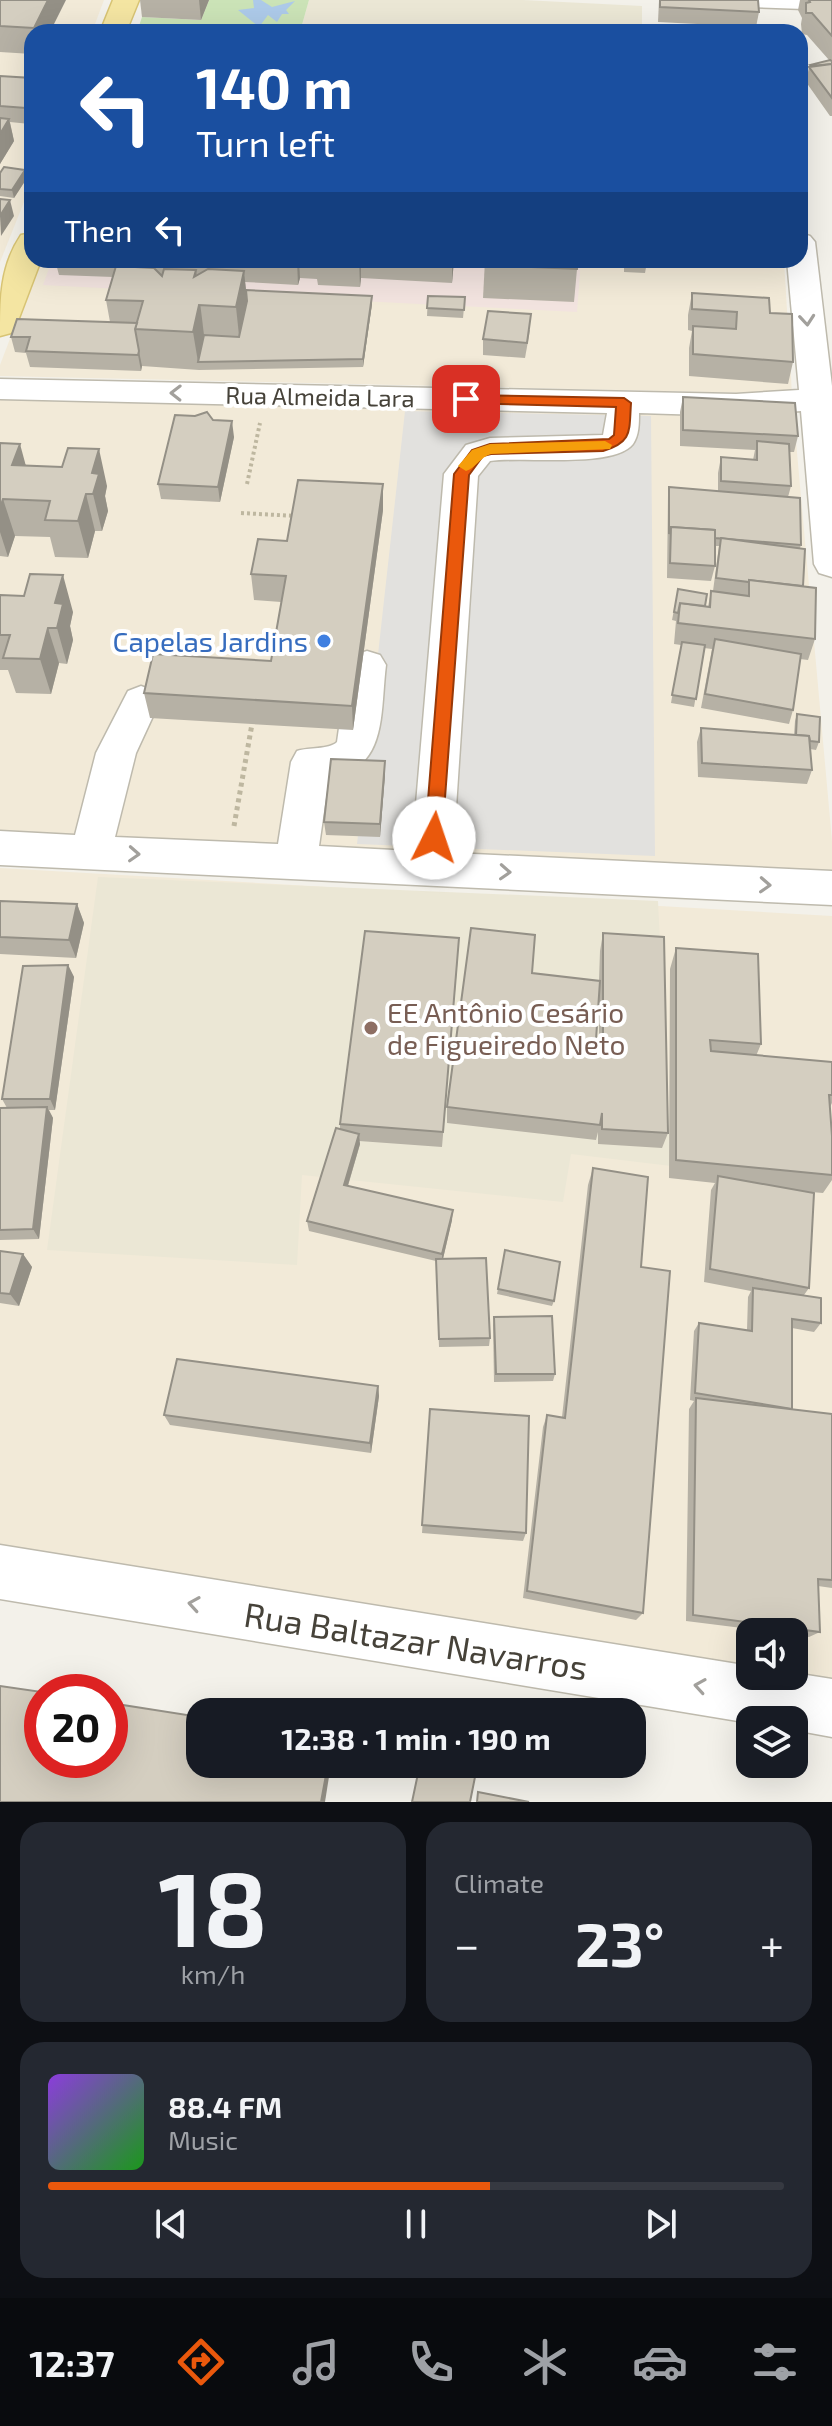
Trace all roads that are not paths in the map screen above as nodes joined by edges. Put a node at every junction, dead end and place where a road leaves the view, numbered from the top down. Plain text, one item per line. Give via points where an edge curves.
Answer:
1 (126, 0) edge
2 (749, 0) edge
3 (779, 1) edge
4 (832, 3) edge
5 (116, 24) edge
6 (781, 24) edge
7 (24, 266) edge
8 (804, 268) edge
9 (0, 326) edge
10 (0, 389) edge
11 (823, 398) edge
12 (624, 403) junction
13 (832, 564) edge
14 (367, 665) dead end
15 (141, 701) dead end
16 (0, 848) edge
17 (91, 852) junction
18 (296, 862) junction
19 (431, 869) junction
20 (832, 888) edge
21 (0, 1572) edge
22 (832, 1708) edge

1 - 5 main road
2 - 3 street
3 - 4 street
3 - 6 street
7 - 9 main road
8 -> 11 street
12 -> 10 street, Rua Almeida Lara
11 - 12 street, Rua Almeida Lara via 736,405
11 - 13 street
12 - 19 street via 621,436 614,443 490,449 478,453 461,474
14 - 18 street via 351,755 335,762 311,762
15 - 17 street via 116,753
16 - 17 street
17 -> 18 street
18 - 19 street
19 -> 20 street
22 -> 21 street, Rua Baltazar Navarros

